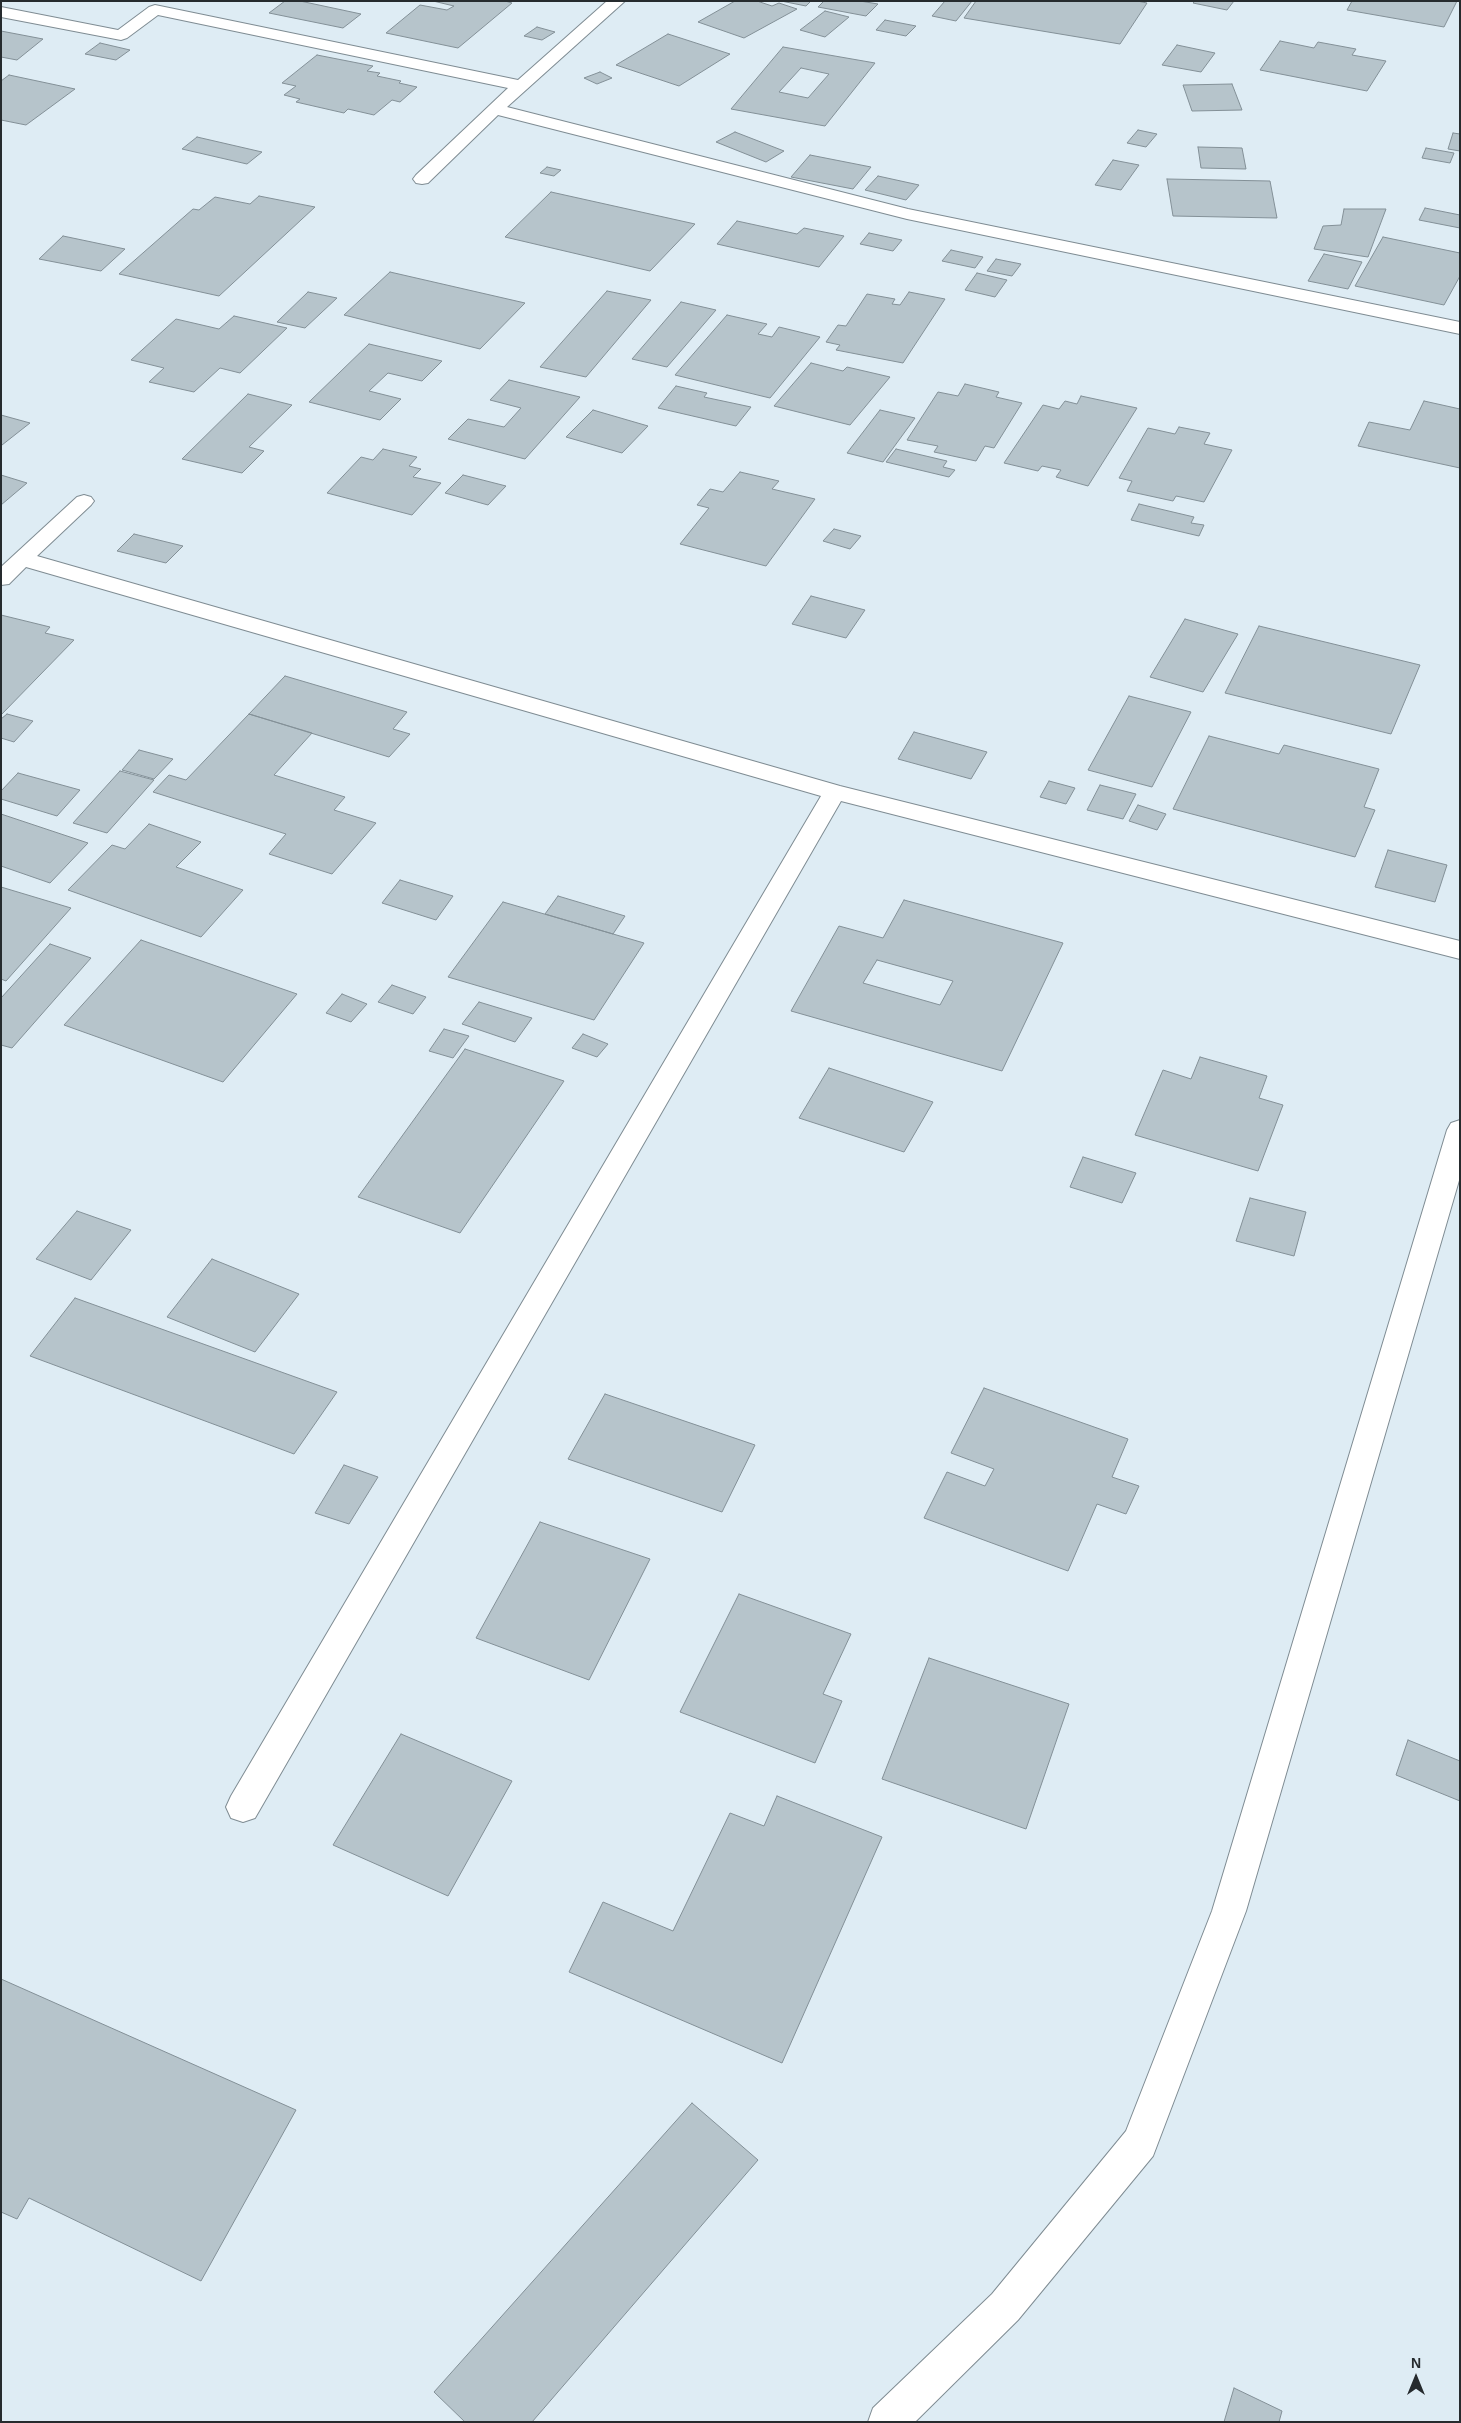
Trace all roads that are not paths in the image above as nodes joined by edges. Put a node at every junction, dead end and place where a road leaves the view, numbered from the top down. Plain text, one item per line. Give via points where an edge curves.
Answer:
1 (617, 1) edge
2 (1, 12) edge
3 (521, 86) junction
4 (495, 109) junction
5 (422, 179) dead end
6 (1460, 328) edge
7 (84, 501) dead end
8 (23, 559) junction
9 (1, 579) edge
10 (836, 792) junction
11 (1460, 950) edge
12 (1460, 1130) edge
13 (243, 1807) dead end
14 (887, 2422) edge

1 - 3 street
2 - 3 street via 121,35 155,10
3 - 4 street
4 - 5 street
4 - 6 street via 907,214
7 - 8 street
8 - 9 street
8 - 10 street
10 - 11 street
10 - 13 street
12 - 14 street via 1229,1911 1140,2143 1005,2307

